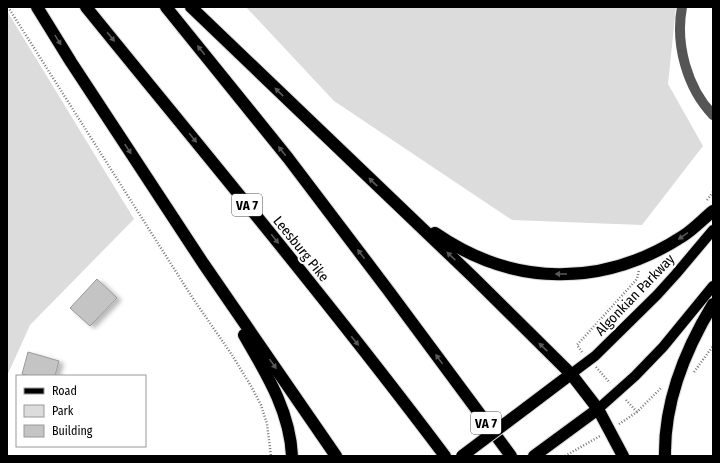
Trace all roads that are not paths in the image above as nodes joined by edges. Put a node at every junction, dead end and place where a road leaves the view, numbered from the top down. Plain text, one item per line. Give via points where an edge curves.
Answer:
1 (37, 7) edge
2 (86, 7) edge
3 (166, 7) edge
4 (191, 7) edge
5 (682, 7) edge
6 (713, 115) edge
7 (710, 206) edge
8 (401, 209) junction
9 (713, 230) edge
10 (203, 263) junction
11 (713, 286) edge
12 (713, 304) edge
13 (571, 374) junction
14 (598, 409) junction
15 (292, 456) edge
16 (336, 456) edge
17 (445, 456) edge
18 (462, 456) edge
19 (511, 456) edge
20 (534, 456) edge
21 (623, 456) edge
22 (665, 456) edge

1 -> 10 highway
2 -> 17 highway, Leesburg Pike / VA 7 via 273,237
19 -> 3 highway, VA 7 via 288,158
8 -> 4 highway
5 - 6 street via 680,38 689,77 699,97
7 -> 8 highway via 685,235 662,249 637,261 580,274 511,269 489,262 444,240
13 -> 8 highway
9 - 13 main road, Algonkian Parkway via 657,296
10 - 15 highway via 274,389 289,434
10 -> 16 highway
11 - 14 main road via 663,347
12 - 22 highway via 695,334 674,388
13 - 14 highway
13 - 18 highway, bridge
14 - 20 highway
14 - 21 highway

